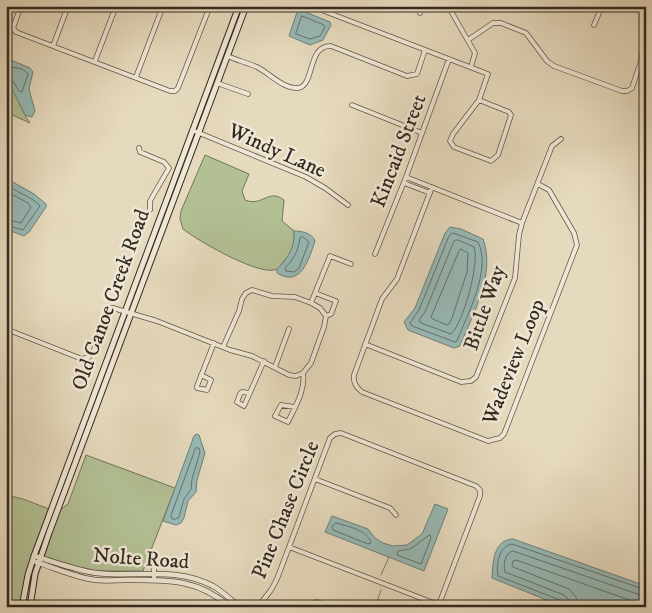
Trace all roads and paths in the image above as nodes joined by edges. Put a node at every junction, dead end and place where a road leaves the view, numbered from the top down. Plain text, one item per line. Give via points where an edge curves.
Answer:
1 (20, 6) edge
2 (68, 6) edge
3 (116, 6) edge
4 (163, 6) edge
5 (210, 6) edge
6 (239, 6) edge
7 (246, 6) edge
8 (311, 6) edge
9 (419, 6) edge
10 (448, 6) edge
11 (602, 6) edge
12 (420, 13) dead end
13 (594, 25) dead end
14 (646, 33) edge
15 (468, 40) junction
16 (53, 46) junction
17 (425, 50) junction
18 (227, 56) junction
19 (449, 59) junction
20 (95, 62) junction
21 (471, 67) junction
22 (136, 78) junction
23 (217, 83) junction
24 (248, 94) dead end
25 (479, 100) junction
26 (352, 105) dead end
27 (192, 130) junction
28 (199, 133) junction
29 (422, 133) junction
30 (561, 139) dead end
31 (139, 148) dead end
32 (406, 177) junction
33 (404, 183) junction
34 (538, 184) junction
35 (432, 187) junction
36 (430, 193) junction
37 (348, 205) dead end
38 (150, 210) dead end
39 (522, 223) junction
40 (375, 254) dead end
41 (351, 264) dead end
42 (315, 293) junction
43 (311, 303) junction
44 (125, 311) junction
45 (131, 314) junction
46 (326, 316) junction
47 (6, 329) edge
48 (289, 329) dead end
49 (214, 343) junction
50 (365, 344) junction
51 (223, 347) junction
52 (264, 361) junction
53 (274, 367) junction
54 (303, 373) junction
55 (201, 375) dead end
56 (100, 378) junction
57 (106, 380) junction
58 (250, 393) junction
59 (294, 407) junction
60 (315, 479) junction
61 (396, 515) dead end
62 (289, 547) junction
63 (154, 557) dead end
64 (33, 558) junction
65 (40, 560) junction
66 (153, 573) junction
67 (154, 580) junction
68 (23, 606) edge
69 (439, 606) edge
70 (30, 607) edge
71 (230, 607) edge
72 (240, 607) edge
73 (258, 607) edge
74 (309, 607) edge
75 (331, 607) edge

1 - 16 street via 14,30
2 - 16 street
3 - 20 street
4 - 22 street
5 - 22 street via 175,91
6 - 27 main road, Old Canoe Creek Road
7 - 18 main road, Old Canoe Creek Road
8 - 17 street
9 - 12 street
10 - 15 street
11 - 13 street
14 - 15 street via 632,88 622,91 554,66 526,33 501,23 494,23
15 - 21 street via 475,53
16 - 20 street
17 - 18 street via 417,74 407,76 326,46 320,48 316,55 306,82 296,88 274,80 255,66
17 - 19 street
18 - 23 main road, Old Canoe Creek Road
19 - 21 street
19 - 29 street, Kincaid Street
20 - 22 street
21 - 25 street via 488,74
23 - 24 street
23 - 28 main road, Old Canoe Creek Road
25 - 25 street via 450,141 454,147 491,161 498,155 511,115
26 - 29 street
27 - 28 street, Windy Lane
27 - 44 main road, Old Canoe Creek Road
28 - 37 street, Windy Lane via 306,177
28 - 45 main road, Old Canoe Creek Road
29 - 32 street, Kincaid Street
30 - 34 street, Bittle Way via 552,146
31 - 38 street via 140,152 164,162 169,168 150,201
32 - 33 street, Kincaid Street
32 - 35 street
33 - 36 street
33 - 40 street, Kincaid Street
34 - 39 street, Bittle Way
34 - 50 street, Wadeview Loop via 549,190 574,233 577,245 500,438 488,441 362,392 356,387 354,374
35 - 36 street, Wadeview Loop
35 - 39 street
36 - 50 street, Wadeview Loop via 397,279 382,299
39 - 50 street, Bittle Way via 515,278 476,378 461,382
41 - 42 street via 330,256
42 - 43 street
42 - 46 street via 336,301 331,314
43 - 46 street
43 - 51 street via 252,290 242,298
44 - 45 street
44 - 47 street via 109,310 93,352 82,359
44 - 56 main road, Old Canoe Creek Road
45 - 49 street
45 - 57 main road, Old Canoe Creek Road
46 - 54 street via 310,363
48 - 53 street
49 - 51 street
49 - 55 street
51 - 52 street
52 - 53 street
52 - 58 street
53 - 54 street via 289,375
54 - 59 street via 305,382
56 - 57 main road
56 - 64 main road, Old Canoe Creek Road
57 - 65 main road, Old Canoe Creek Road
58 - 58 street via 244,406 237,402 242,392
59 - 59 street via 288,422 275,416 281,405
60 - 61 street via 390,508
60 - 62 street, Pine Chase Circle
60 - 69 street, Pine Chase Circle via 330,438 341,434 480,490
62 - 69 street
62 - 73 street, Pine Chase Circle via 271,590
63 - 66 street
64 - 65 street, Nolte Road
64 - 68 main road, Old Canoe Creek Road
65 - 66 street, Nolte Road via 97,573
65 - 67 street, Nolte Road via 96,580
65 - 70 main road, Old Canoe Creek Road
66 - 67 street
66 - 72 street, Nolte Road via 179,574 197,579 215,587
67 - 71 street, Nolte Road via 178,581 202,588
74 - 75 street via 316,601

